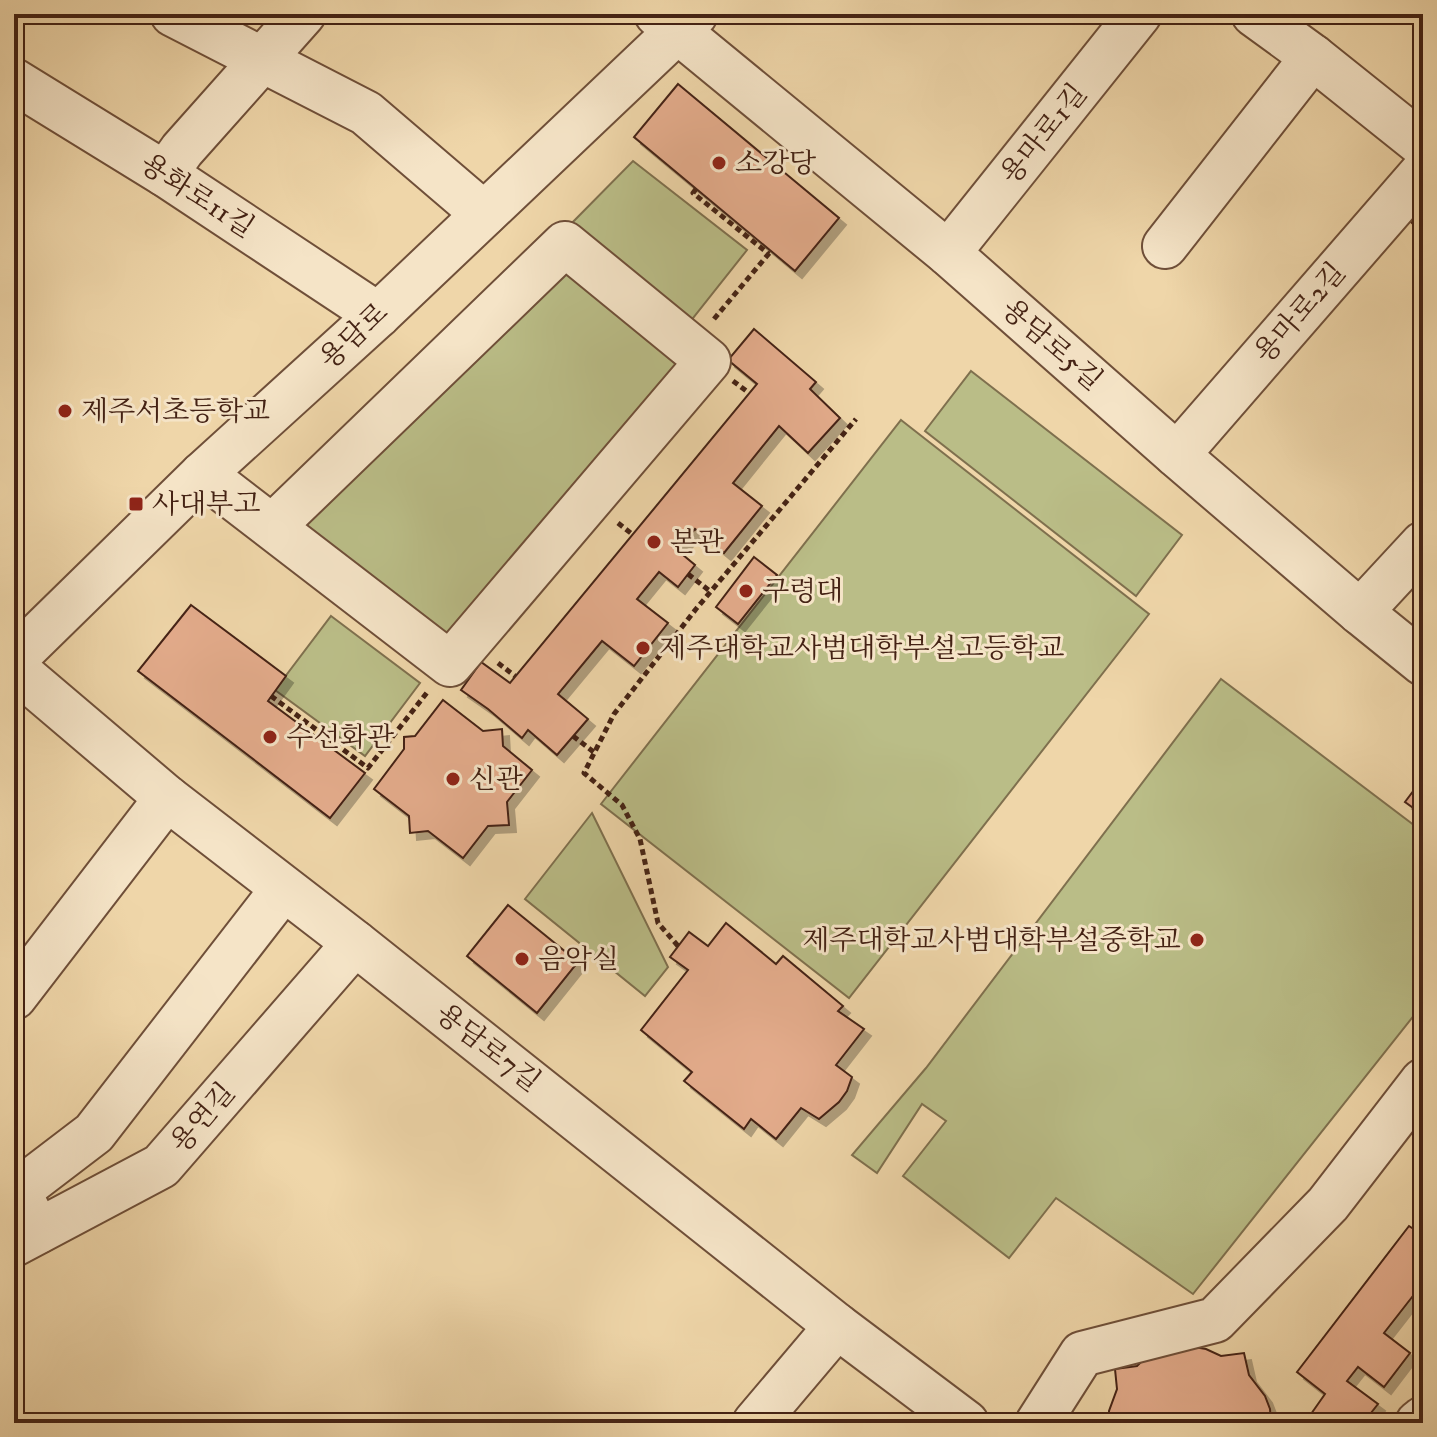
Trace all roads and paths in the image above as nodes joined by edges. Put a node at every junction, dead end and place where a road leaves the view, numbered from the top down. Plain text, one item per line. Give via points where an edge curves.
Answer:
1 (173, 14) edge
2 (303, 14) edge
3 (1139, 14) edge
4 (1254, 14) edge
5 (676, 20) edge
6 (1313, 57) junction
7 (262, 60) junction
8 (14, 81) edge
9 (1423, 145) edge
10 (1423, 172) edge
11 (165, 174) junction
12 (696, 189) dead end
13 (484, 214) junction
14 (1165, 246) dead end
15 (948, 253) junction
16 (378, 315) junction
17 (690, 347) junction
18 (856, 419) dead end
19 (1177, 455) junction
20 (203, 474) junction
21 (272, 527) junction
22 (1423, 544) edge
23 (688, 574) dead end
24 (711, 592) junction
25 (1360, 612) junction
26 (14, 659) edge
27 (1423, 663) edge
28 (450, 664) junction
29 (14, 668) edge
30 (271, 696) dead end
31 (573, 736) dead end
32 (595, 753) junction
33 (167, 798) junction
34 (283, 889) junction
35 (355, 943) junction
36 (678, 946) dead end
37 (21, 973) edge
38 (1423, 1081) edge
39 (26, 1238) edge
40 (837, 1326) junction
41 (1423, 1419) edge
42 (755, 1423) edge
43 (966, 1423) edge
44 (1038, 1423) edge
45 (1418, 1423) edge

1 - 7 street
2 - 7 street
3 - 15 street, 용마로1길
4 - 6 street
5 - 13 street, 용담로
5 - 15 street, 용담로5길
6 - 9 street
6 - 14 street
7 - 11 street
7 - 13 street via 366,113
8 - 11 street, 용화로11길
10 - 19 street, 용마로2길
11 - 16 street, 용화로11길
12 - 17 path via 693,193 770,252
13 - 16 street, 용담로
15 - 19 street, 용담로5길
16 - 20 street, 용담로
17 - 21 street via 565,244
17 - 28 street via 708,361
18 - 24 path
19 - 25 street, 용담로5길
20 - 21 street
20 - 26 street, 용담로
21 - 28 street
22 - 25 street
23 - 24 path
24 - 32 path via 614,714
25 - 27 street, 용담로5길
28 - 30 path via 368,768
29 - 33 street, 용담로7길
31 - 32 path
32 - 36 path via 584,773 622,805 640,839 658,923
33 - 34 street, 용담로7길
33 - 37 street
34 - 35 street, 용담로7길
34 - 39 street via 94,1133 18,1191
35 - 39 street, 용연길 via 161,1166
35 - 40 street, 용담로7길
38 - 44 street via 1328,1204 1215,1320 1082,1354
40 - 42 street
40 - 43 street, 용담로7길
41 - 45 street

